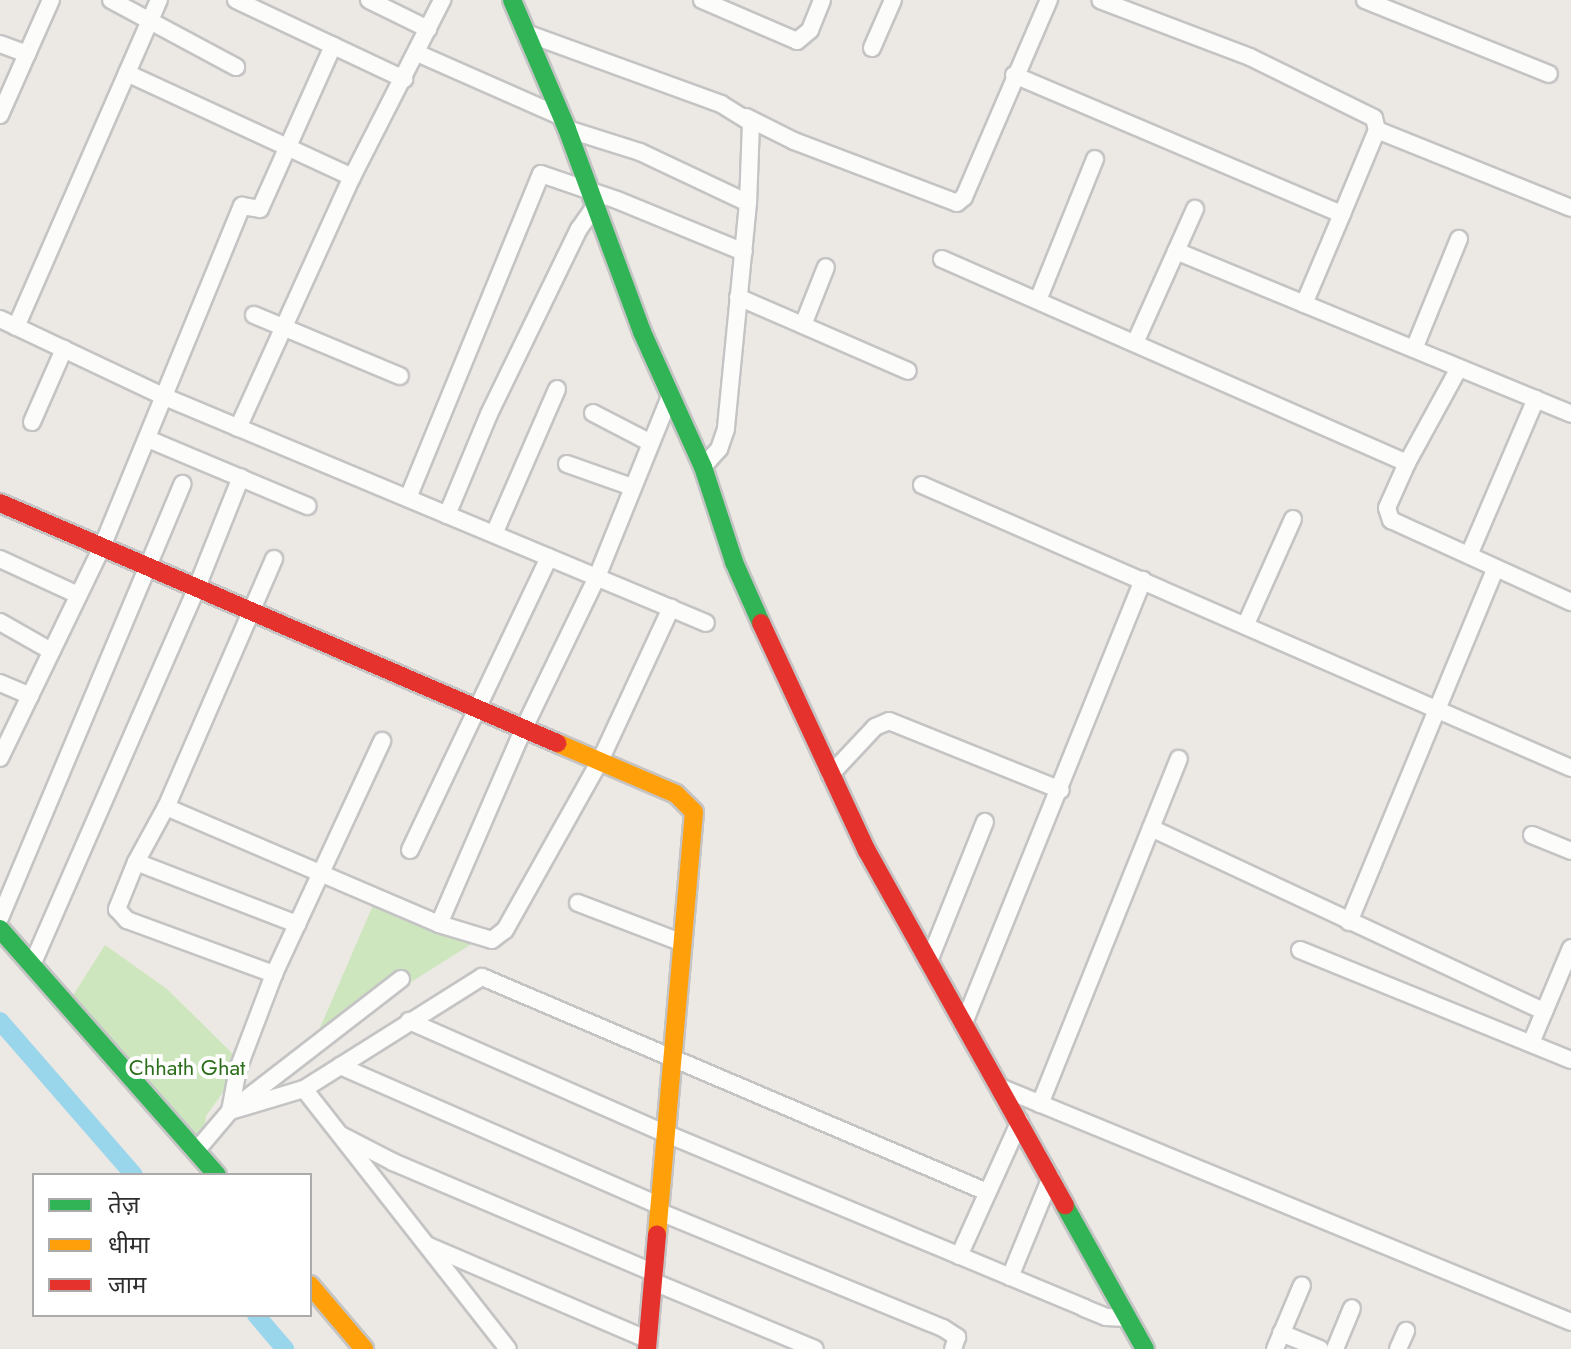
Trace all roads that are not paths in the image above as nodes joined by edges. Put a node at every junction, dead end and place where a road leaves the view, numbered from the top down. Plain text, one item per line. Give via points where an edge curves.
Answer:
1 (51, 0) edge
2 (111, 0) edge
3 (159, 0) edge
4 (236, 0) edge
5 (369, 0) edge
6 (442, 0) edge
7 (702, 0) edge
8 (822, 0) edge
9 (893, 0) edge
10 (1049, 0) edge
11 (1100, 0) edge
12 (1365, 0) edge
13 (516, 3) edge
14 (150, 21) junction
15 (428, 29) junction
16 (526, 33) junction
17 (0, 44) edge
18 (333, 46) junction
19 (872, 48) dead end
20 (417, 53) junction
21 (27, 54) junction
22 (236, 67) dead end
23 (127, 73) junction
24 (1549, 74) dead end
25 (1014, 75) junction
26 (404, 79) junction
27 (0, 115) edge
28 (746, 117) junction
29 (564, 123) junction
30 (1377, 130) junction
31 (286, 146) junction
32 (1095, 159) dead end
33 (352, 177) junction
34 (593, 198) junction
35 (748, 203) junction
36 (1571, 208) edge
37 (1195, 209) dead end
38 (1342, 214) junction
39 (1459, 239) dead end
40 (1176, 251) junction
41 (744, 252) junction
42 (942, 259) dead end
43 (826, 267) dead end
44 (738, 297) junction
45 (1038, 300) junction
46 (1304, 304) junction
47 (254, 315) dead end
48 (0, 319) edge
49 (803, 325) junction
50 (287, 326) junction
51 (16, 327) junction
52 (1135, 343) junction
53 (64, 349) junction
54 (1414, 349) junction
55 (1459, 368) junction
56 (908, 371) dead end
57 (400, 376) dead end
58 (557, 389) dead end
59 (670, 396) junction
60 (165, 397) junction
61 (1536, 399) junction
62 (593, 413) dead end
63 (1571, 414) edge
64 (32, 422) dead end
65 (238, 428) junction
66 (148, 439) junction
67 (651, 443) junction
68 (1407, 463) junction
69 (567, 464) dead end
70 (703, 467) junction
71 (241, 477) junction
72 (182, 484) dead end
73 (922, 485) dead end
74 (632, 487) junction
75 (408, 498) junction
76 (0, 503) edge
77 (307, 506) dead end
78 (447, 515) junction
79 (1293, 519) dead end
80 (494, 534) junction
81 (102, 547) junction
82 (1469, 555) junction
83 (549, 557) junction
84 (0, 559) edge
85 (274, 559) dead end
86 (150, 567) junction
87 (1495, 569) junction
88 (597, 577) junction
89 (1143, 580) junction
90 (197, 587) junction
91 (78, 595) junction
92 (1571, 602) edge
93 (671, 608) junction
94 (252, 611) junction
95 (0, 622) edge
96 (706, 623) dead end
97 (1246, 624) junction
98 (51, 651) junction
99 (0, 683) edge
100 (30, 696) junction
101 (477, 708) junction
102 (1436, 711) junction
103 (524, 728) junction
104 (382, 741) dead end
105 (0, 758) edge
106 (1179, 759) dead end
107 (600, 761) junction
108 (1571, 768) edge
109 (830, 775) junction
110 (1061, 790) junction
111 (166, 807) junction
112 (985, 822) dead end
113 (1151, 828) junction
114 (1532, 835) dead end
115 (410, 850) dead end
116 (1571, 851) edge
117 (136, 862) junction
118 (320, 874) junction
119 (578, 903) dead end
120 (0, 918) edge
121 (1349, 922) junction
122 (297, 924) junction
123 (439, 924) junction
124 (0, 929) edge
125 (683, 943) junction
126 (1571, 948) edge
127 (1300, 950) dead end
128 (929, 961) junction
129 (32, 965) junction
130 (274, 974) junction
131 (401, 979) dead end
132 (1544, 1011) junction
133 (409, 1021) junction
134 (964, 1023) junction
135 (1531, 1043) junction
136 (674, 1058) junction
137 (1571, 1060) edge
138 (340, 1066) junction
139 (1002, 1088) junction
140 (304, 1089) junction
141 (1040, 1104) junction
142 (230, 1111) junction
143 (1020, 1121) junction
144 (667, 1134) junction
145 (341, 1135) junction
146 (196, 1151) junction
147 (215, 1173) edge
148 (1051, 1177) junction
149 (987, 1192) junction
150 (660, 1209) junction
151 (426, 1245) junction
152 (959, 1256) junction
153 (1010, 1277) junction
154 (654, 1278) junction
155 (1302, 1285) dead end
156 (312, 1287) edge
157 (1352, 1308) dead end
158 (1127, 1318) junction
159 (1571, 1322) edge
160 (1406, 1331) dead end
161 (1281, 1333) junction
162 (648, 1344) edge
163 (510, 1347) edge
164 (364, 1349) edge
165 (815, 1349) edge
166 (953, 1349) edge
167 (1145, 1349) edge
168 (1275, 1349) edge
169 (1320, 1349) edge
170 (1335, 1349) edge
171 (1398, 1349) edge

1 - 21 street
2 - 14 street
3 - 14 street
4 - 18 street
5 - 15 street
6 - 15 street
7 - 8 street via 797,41 810,30
9 - 19 street
10 - 25 street
11 - 30 street via 1250,57 1374,118
12 - 24 street
13 - 16 street
14 - 22 street
14 - 23 street
15 - 20 street
16 - 28 street
16 - 29 street
17 - 21 street
18 - 26 street
18 - 31 street
20 - 26 street
20 - 29 street
21 - 27 street
23 - 31 street
23 - 51 street
25 - 28 street via 957,203 794,141
25 - 38 street
26 - 33 street
28 - 35 street via 752,132
29 - 34 street
29 - 35 street
30 - 36 street
30 - 38 street
31 - 33 street
31 - 60 street via 260,209 242,206
32 - 45 street
33 - 50 street
34 - 41 street
34 - 59 street
34 - 75 street via 541,174
34 - 78 street via 489,414
35 - 41 street
37 - 40 street
38 - 46 street
39 - 54 street
40 - 46 street
40 - 52 street
41 - 44 street
42 - 45 street
43 - 49 street
44 - 49 street
44 - 70 street via 725,438
45 - 52 street
46 - 54 street
47 - 50 street
48 - 51 street
49 - 56 street
50 - 57 street
50 - 65 street
51 - 53 street
52 - 68 street
53 - 60 street
53 - 64 street
54 - 55 street
55 - 61 street
55 - 68 street
58 - 80 street
59 - 67 street
59 - 70 street
60 - 65 street
60 - 66 street
61 - 63 street
61 - 82 street
62 - 67 street
65 - 75 street
66 - 71 street
66 - 81 street
67 - 74 street
68 - 82 street via 1387,515
69 - 74 street
70 - 109 street via 734,562
71 - 77 street
71 - 90 street
72 - 86 street
73 - 89 street
74 - 88 street
75 - 78 street
76 - 81 street
78 - 80 street
79 - 97 street
80 - 83 street
81 - 86 street
81 - 91 street
82 - 87 street
83 - 88 street
83 - 101 street
84 - 91 street
85 - 94 street
86 - 90 street
86 - 120 street
87 - 92 street
87 - 102 street
88 - 93 street
88 - 103 street
89 - 97 street
89 - 110 street
90 - 94 street
90 - 129 street
91 - 98 street
93 - 96 street
93 - 107 street
94 - 101 street
94 - 111 street
95 - 98 street
97 - 102 street
98 - 100 street
99 - 100 street
100 - 105 street
101 - 103 street
101 - 115 street
102 - 108 street
102 - 121 street
103 - 107 street
103 - 123 street
104 - 118 street
106 - 113 street
107 - 123 street via 500,936 483,940
107 - 125 street via 676,794 694,812
109 - 110 street via 875,727 889,721
109 - 128 street
110 - 134 street
111 - 117 street
111 - 118 street
112 - 128 street
113 - 121 street
113 - 141 street
114 - 116 street
117 - 122 street
117 - 130 street via 119,915
118 - 122 street
118 - 123 street
119 - 125 street
121 - 132 street
122 - 130 street
124 - 129 street
125 - 136 street
126 - 132 street
127 - 135 street
128 - 134 street
129 - 146 street
130 - 142 street via 238,1069
131 - 142 street
132 - 135 street
133 - 136 street via 482,977
133 - 138 street
133 - 144 street
134 - 139 street
135 - 137 street
136 - 144 street
136 - 149 street
138 - 140 street
138 - 150 street
139 - 141 street
139 - 143 street
140 - 142 street
140 - 145 street
141 - 159 street
142 - 146 street
143 - 148 street
143 - 149 street
144 - 150 street
144 - 152 street
145 - 151 street
145 - 154 street
146 - 147 street
148 - 153 street
148 - 158 street
149 - 152 street
150 - 154 street
150 - 166 street via 943,1328 957,1337
151 - 162 street
151 - 163 street
152 - 153 street
153 - 158 street via 1106,1317
154 - 162 street
154 - 165 street
155 - 161 street
156 - 164 street
157 - 170 street
158 - 167 street
160 - 171 street
161 - 168 street
161 - 169 street

